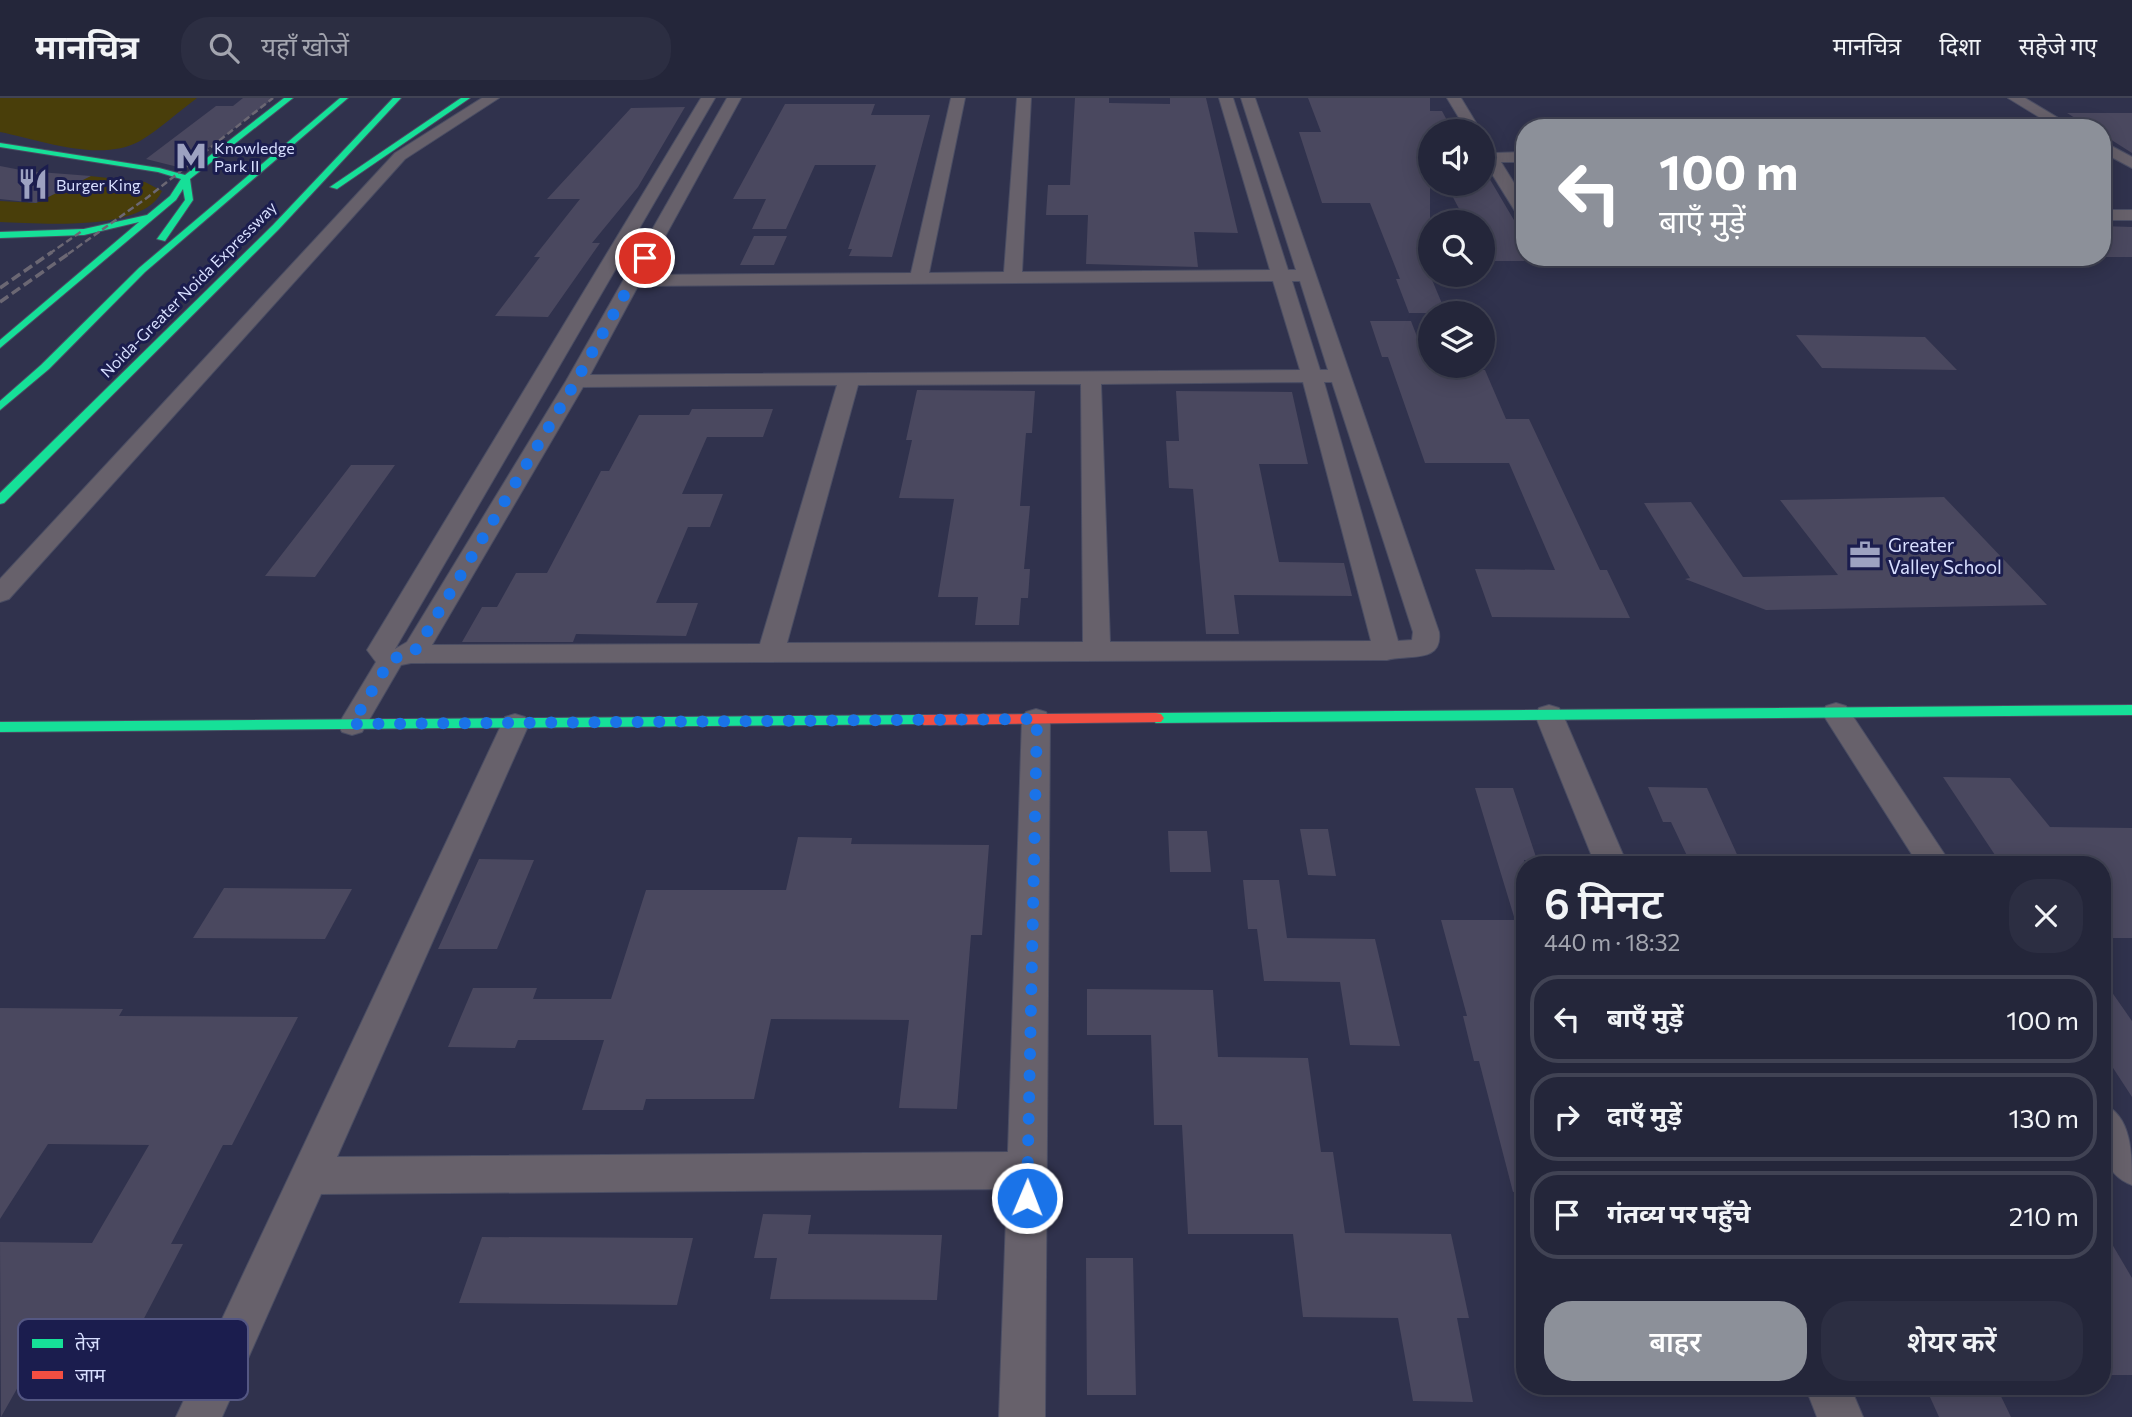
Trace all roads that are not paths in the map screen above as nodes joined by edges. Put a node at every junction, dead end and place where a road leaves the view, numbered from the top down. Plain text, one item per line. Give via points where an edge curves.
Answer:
1 (289, 98) edge
2 (344, 98) edge
3 (397, 98) edge
4 (466, 98) edge
5 (492, 98) edge
6 (708, 98) edge
7 (734, 98) edge
8 (958, 98) edge
9 (1024, 98) edge
10 (1226, 98) edge
11 (1248, 98) edge
12 (1454, 98) edge
13 (2015, 98) edge
14 (1467, 119) edge
15 (2052, 119) edge
16 (1259, 130) junction
17 (1236, 131) junction
18 (0, 145) edge
19 (2111, 151) edge
20 (1495, 152) edge
21 (1516, 156) edge
22 (2132, 163) edge
23 (1495, 165) edge
24 (186, 178) junction
25 (1516, 199) edge
26 (2111, 215) edge
27 (2132, 215) edge
28 (152, 216) junction
29 (276, 227) junction
30 (0, 235) edge
31 (19, 236) junction
32 (108, 254) junction
33 (142, 270) junction
34 (1280, 275) junction
35 (1308, 275) junction
36 (919, 278) junction
37 (1013, 278) junction
38 (632, 281) junction
39 (0, 345) edge
40 (1312, 376) junction
41 (1341, 376) junction
42 (849, 379) junction
43 (1091, 379) junction
44 (576, 381) junction
45 (0, 407) edge
46 (0, 500) edge
47 (0, 594) edge
48 (1387, 651) junction
49 (1097, 652) junction
50 (771, 653) junction
51 (401, 657) junction
52 (1836, 713) junction
53 (2129, 714) edge
54 (1549, 715) junction
55 (1037, 719) junction
56 (515, 723) junction
57 (352, 724) junction
58 (0, 727) edge
59 (1608, 856) edge
60 (1930, 856) edge
61 (2111, 1134) edge
62 (2132, 1167) edge
63 (1027, 1170) junction
64 (309, 1176) junction
65 (244, 1319) edge
66 (1831, 1395) edge
67 (207, 1400) edge
68 (199, 1417) edge
69 (1022, 1417) edge
70 (1840, 1417) edge

1 - 24 main road
2 - 33 main road, Noida-Greater Noida Expressway
3 - 29 main road, Noida-Greater Noida Expressway
4 - 29 main road
5 - 47 street via 400,156
6 - 51 street via 381,650 382,655
7 - 38 street
8 - 36 street
9 - 37 street
10 - 17 street
11 - 16 street
12 - 14 street
13 - 15 street
16 - 17 street
16 - 35 street
17 - 34 street
18 - 24 main road
19 - 22 street
20 - 21 street
23 - 25 street
24 - 28 main road via 173,198
24 - 33 main road via 189,200
26 - 27 street
28 - 31 main road via 84,232
28 - 32 main road
29 - 46 main road, Noida-Greater Noida Expressway
30 - 31 main road
31 - 32 main road via 90,246
32 - 39 main road
33 - 45 main road, Noida-Greater Noida Expressway via 46,368
34 - 35 street
34 - 37 street
34 - 40 street
35 - 41 street
36 - 37 street
36 - 38 street
38 - 44 street
40 - 41 street
40 - 43 street
40 - 48 street
41 - 48 street via 1426,632 1427,643 1419,649
42 - 43 street
42 - 44 street
42 - 50 street
43 - 49 street
44 - 51 street
48 - 49 street
49 - 50 street
50 - 51 street
51 - 57 street
52 - 53 main road
52 - 54 main road
52 - 60 street
54 - 55 main road
54 - 59 street
55 - 56 main road
55 - 63 street
56 - 57 main road
56 - 64 street
57 - 58 main road
61 - 62 street
63 - 64 street
63 - 69 street
64 - 65 street
66 - 70 street
67 - 68 street

